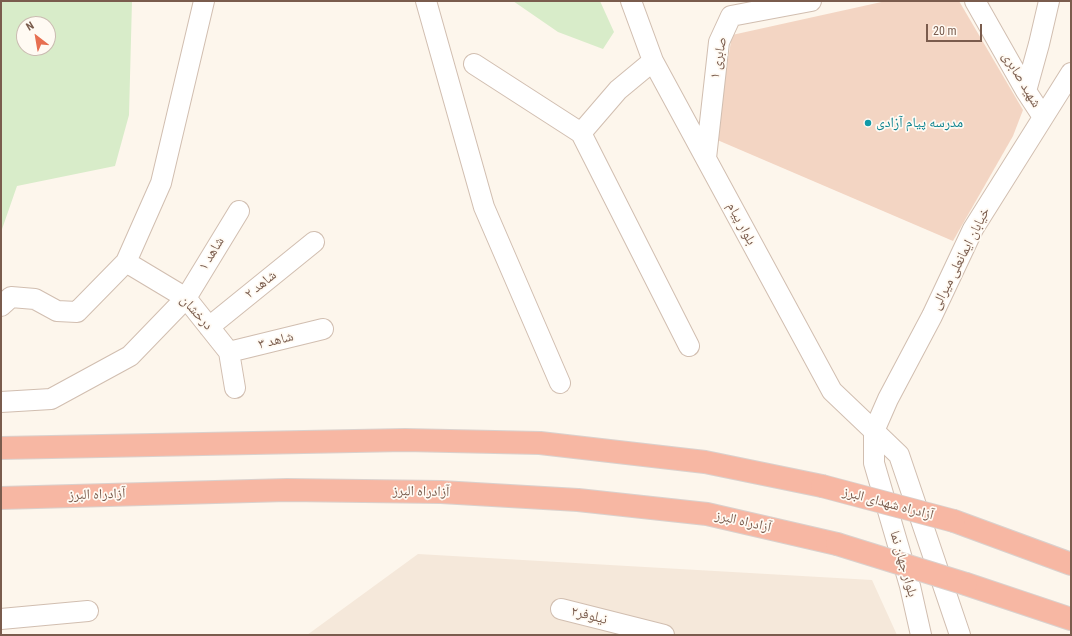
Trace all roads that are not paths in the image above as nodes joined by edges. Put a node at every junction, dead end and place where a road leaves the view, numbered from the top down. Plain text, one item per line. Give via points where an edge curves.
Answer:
1 (204, 1) edge
2 (426, 1) edge
3 (631, 1) edge
4 (811, 1) edge
5 (975, 1) edge
6 (1049, 1) edge
7 (653, 61) junction
8 (474, 64) dead end
9 (1071, 74) edge
10 (1026, 91) junction
11 (1043, 118) junction
12 (581, 134) junction
13 (706, 158) junction
14 (239, 211) dead end
15 (314, 242) dead end
16 (126, 262) junction
17 (186, 298) junction
18 (1, 306) edge
19 (209, 327) junction
20 (323, 330) dead end
21 (689, 346) dead end
22 (229, 352) junction
23 (560, 383) dead end
24 (234, 388) dead end
25 (1, 402) edge
26 (874, 431) junction
27 (1, 448) edge
28 (1, 498) edge
29 (1071, 564) edge
30 (561, 609) dead end
31 (88, 611) dead end
32 (1, 619) edge
33 (1071, 619) edge
34 (664, 635) edge
35 (921, 635) edge
36 (960, 635) edge

1 - 16 street via 162,183
2 - 23 street via 484,206
3 - 7 street, بلوار پیام
4 - 13 street, صابری ۱ via 731,16 719,42
5 - 10 street, شهید صابری
6 - 10 street
7 - 12 street via 618,90
7 - 13 street, بلوار پیام
8 - 12 street
9 - 11 street, خیابان ایمانعلی میرالی
10 - 11 street, شهید صابری
11 - 26 street, خیابان ایمانعلی میرالی via 973,229
12 - 21 street
13 - 26 street, بلوار پیام via 832,391
14 - 17 street, شاهد ۱
15 - 19 street, شاهد ۲
16 - 17 street, درخشان
16 - 18 street via 77,312 57,311 35,299 11,297
17 - 19 street, درخشان
17 - 25 street, شاهد ۱ via 130,356 51,399
19 - 22 street, درخشان
20 - 22 street, شاهد ۳
22 - 24 street
26 - 35 street, بلوار جهان نما via 874,463 910,586
26 - 36 street via 899,456
27 - 29 highway, آزادراه شهدای البرز, bridge via 405,440 540,443 704,462 822,486 954,521
28 - 33 highway, آزادراه البرز, bridge via 287,490 449,492 578,500 707,514 837,544
30 - 34 street, ۲نیلوفر
31 - 32 street

